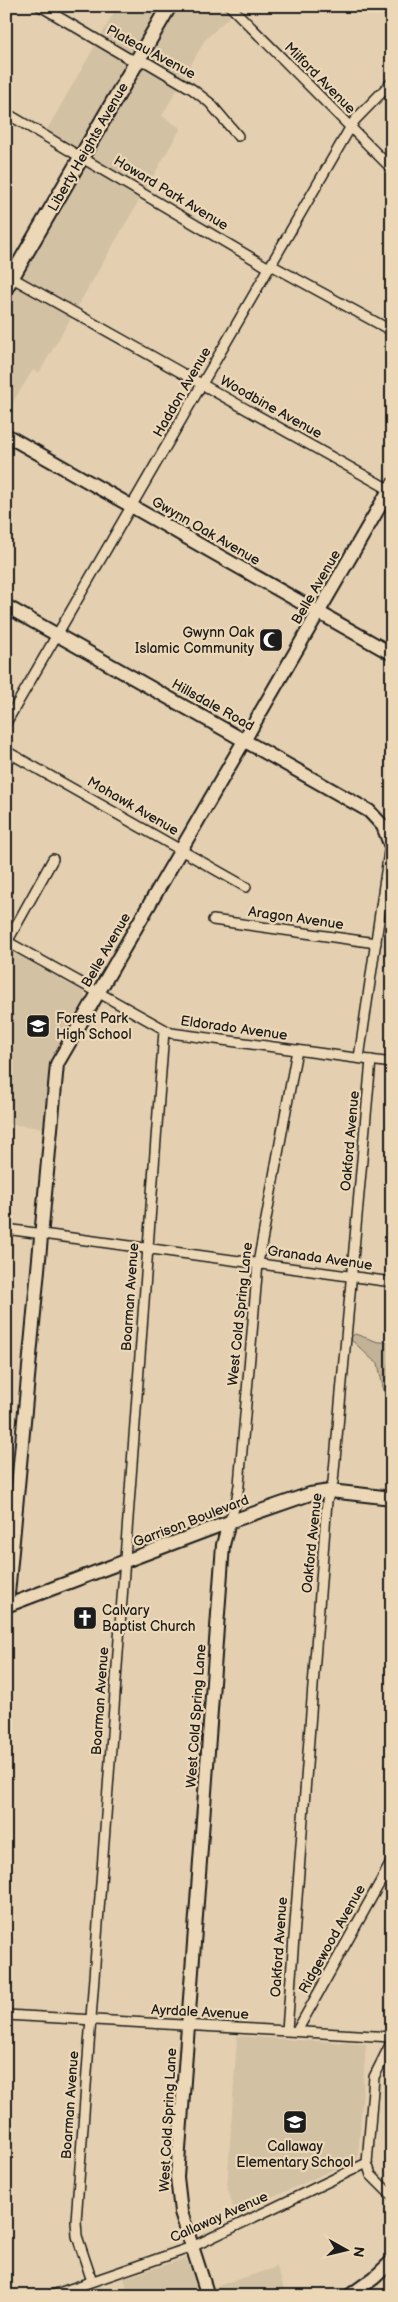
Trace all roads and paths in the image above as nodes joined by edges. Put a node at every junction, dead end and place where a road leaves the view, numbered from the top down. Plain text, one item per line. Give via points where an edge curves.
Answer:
1 (40, 6) edge
2 (169, 6) edge
3 (230, 6) edge
4 (383, 6) edge
5 (392, 15) edge
6 (138, 59) junction
7 (392, 82) edge
8 (6, 113) edge
9 (350, 128) junction
10 (238, 136) dead end
11 (82, 156) junction
12 (392, 169) edge
13 (270, 267) junction
14 (8, 280) edge
15 (392, 331) edge
16 (202, 384) junction
17 (6, 435) edge
18 (6, 443) edge
19 (391, 489) edge
20 (130, 509) junction
21 (6, 606) edge
22 (317, 615) junction
23 (58, 634) junction
24 (392, 654) edge
25 (392, 661) edge
26 (6, 723) edge
27 (245, 740) junction
28 (6, 750) edge
29 (391, 844) edge
30 (181, 850) junction
31 (53, 859) dead end
32 (246, 887) dead end
33 (213, 920) dead end
34 (7, 942) edge
35 (376, 943) junction
36 (98, 993) junction
37 (164, 1030) junction
38 (297, 1050) junction
39 (359, 1058) junction
40 (371, 1060) junction
41 (392, 1063) edge
42 (6, 1229) edge
43 (41, 1234) junction
44 (148, 1248) junction
45 (258, 1263) junction
46 (351, 1277) junction
47 (392, 1282) edge
48 (330, 1491) junction
49 (392, 1498) edge
50 (229, 1522) junction
51 (124, 1562) junction
52 (7, 1605) edge
53 (392, 1861) edge
54 (6, 2015) edge
55 (90, 2019) junction
56 (188, 2025) junction
57 (287, 2030) junction
58 (297, 2031) junction
59 (392, 2037) edge
60 (392, 2041) edge
61 (367, 2162) junction
62 (392, 2196) edge
63 (192, 2247) junction
64 (392, 2261) edge
65 (92, 2281) junction
66 (363, 2292) edge
67 (50, 2296) edge
68 (208, 2296) edge
69 (349, 2296) edge

1 - 6 street, Plateau Avenue via 128,58
2 - 6 main road, Liberty Heights Avenue
3 - 9 street, Milford Avenue
4 - 5 street
6 - 10 street, Plateau Avenue via 205,99
6 - 11 main road, Liberty Heights Avenue
7 - 9 street, Haddon Avenue
8 - 11 street, Howard Park Avenue
9 - 12 street, Milford Avenue
9 - 13 street, Haddon Avenue
11 - 13 street, Howard Park Avenue
11 - 14 main road, Liberty Heights Avenue
13 - 15 street, Howard Park Avenue
13 - 16 street, Haddon Avenue
14 - 16 street, Woodbine Avenue
16 - 19 street, Woodbine Avenue
16 - 20 street, Haddon Avenue
17 - 20 street, Gwynn Oak Avenue
18 - 20 street, Gwynn Oak Avenue
19 - 22 street, Belle Avenue
20 - 22 street, Gwynn Oak Avenue
20 - 23 street, Haddon Avenue
21 - 23 street, Hillsdale Road
22 - 24 street, Gwynn Oak Avenue
22 - 25 street, Gwynn Oak Avenue
22 - 27 street, Belle Avenue
23 - 26 street, Haddon Avenue
23 - 27 street, Hillsdale Road
27 - 29 street, Hillsdale Road via 369,811
27 - 30 street, Belle Avenue
28 - 30 street, Mohawk Avenue
29 - 35 street
30 - 32 street, Mohawk Avenue
30 - 36 street, Belle Avenue
31 - 34 street
33 - 35 street, Aragon Avenue
34 - 36 street, Eldorado Avenue
35 - 39 street
36 - 37 street, Eldorado Avenue
36 - 43 street, Belle Avenue via 57,1064
37 - 38 street, Eldorado Avenue
37 - 44 street, Boarman Avenue
38 - 39 street, Eldorado Avenue
38 - 45 street, West Cold Spring Lane
39 - 40 street, Eldorado Avenue
40 - 41 street, Eldorado Avenue
40 - 46 street, Oakford Avenue
42 - 43 street, Granada Avenue
43 - 44 street, Granada Avenue
43 - 52 street, Belle Avenue
44 - 45 street, Granada Avenue
44 - 51 street, Boarman Avenue
45 - 46 street, Granada Avenue
45 - 50 street, West Cold Spring Lane via 239,1485
46 - 47 street, Granada Avenue
46 - 48 street, Oakford Avenue
48 - 49 street, Garrison Boulevard
48 - 50 street, Garrison Boulevard via 310,1494
48 - 57 street, Oakford Avenue
50 - 51 street, Garrison Boulevard
50 - 56 street, West Cold Spring Lane via 222,1561
51 - 52 street, Garrison Boulevard
51 - 55 street, Boarman Avenue
53 - 58 street, Ridgewood Avenue
54 - 55 street, Ayrdale Avenue
55 - 56 street, Ayrdale Avenue
55 - 65 street, Boarman Avenue via 76,2229
56 - 57 street, Ayrdale Avenue
56 - 63 street, West Cold Spring Lane via 178,2191
57 - 58 street, Ayrdale Avenue
58 - 59 street, Ayrdale Avenue
60 - 61 street via 374,2077
61 - 62 street via 372,2175
61 - 63 street, Callaway Avenue
63 - 65 street, Callaway Avenue
63 - 68 street, West Cold Spring Lane
64 - 66 street
65 - 67 street, Callaway Avenue
66 - 69 street

